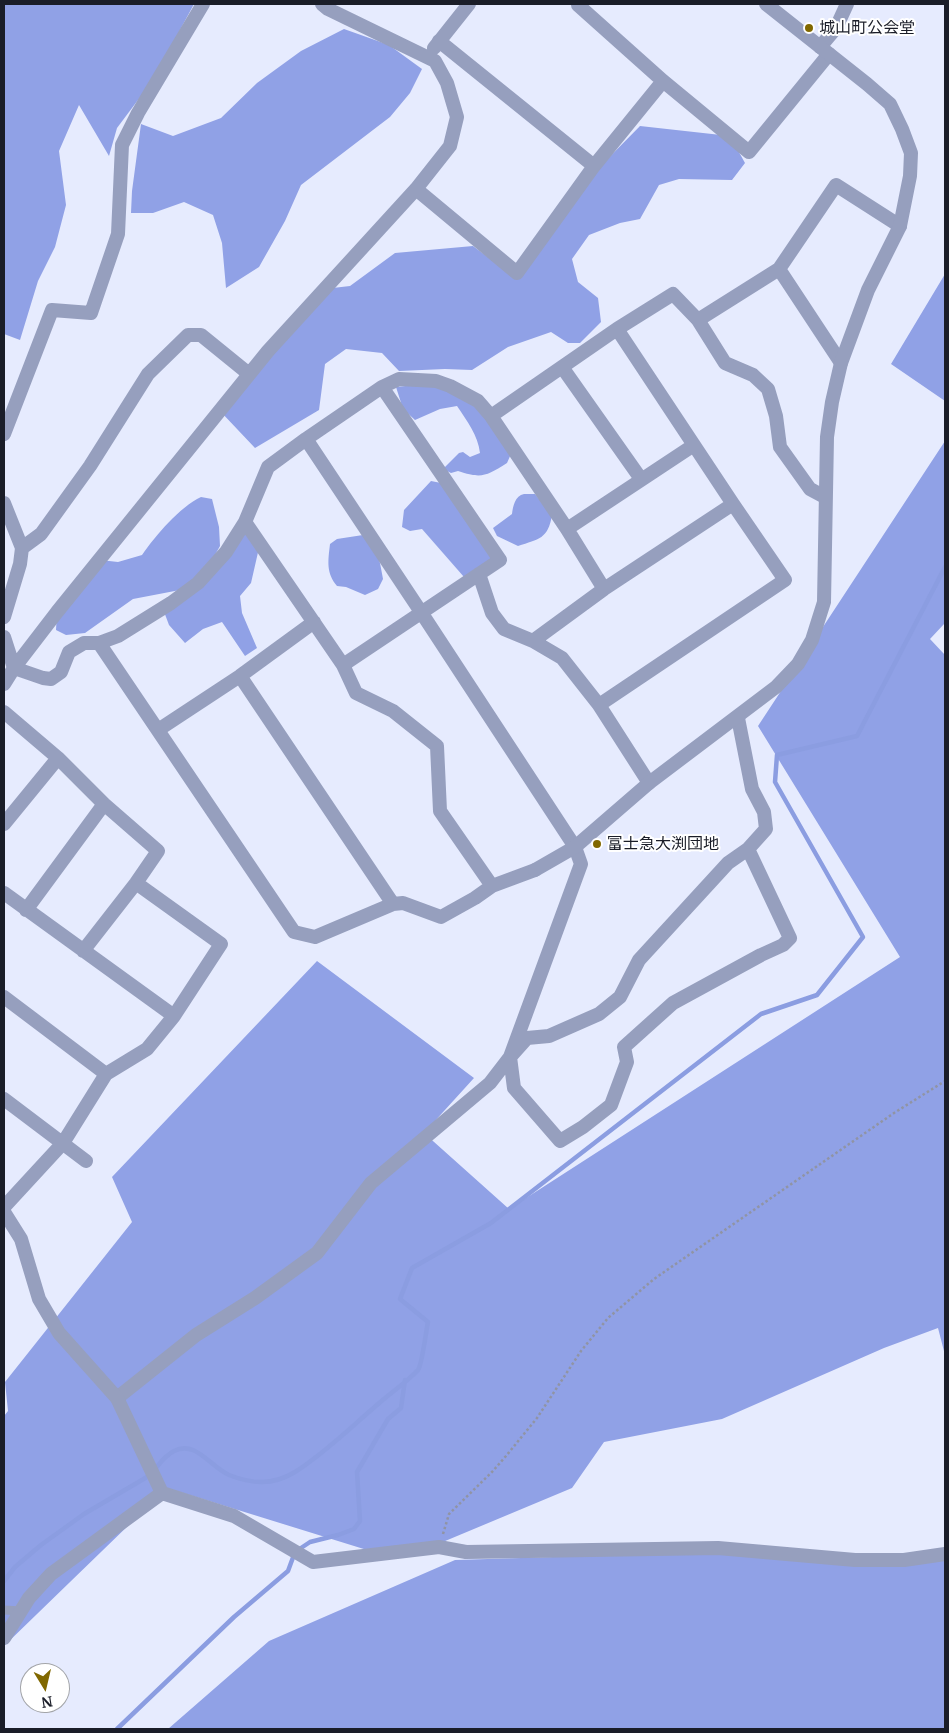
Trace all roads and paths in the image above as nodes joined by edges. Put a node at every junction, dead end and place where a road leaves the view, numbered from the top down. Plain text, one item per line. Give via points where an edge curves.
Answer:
1 (203, 4) edge
2 (469, 4) edge
3 (579, 4) edge
4 (766, 4) edge
5 (848, 4) edge
6 (328, 5) edge
7 (439, 41) junction
8 (825, 50) junction
9 (427, 56) junction
10 (663, 81) junction
11 (594, 166) junction
12 (416, 189) junction
13 (900, 226) junction
14 (779, 269) junction
15 (698, 320) junction
16 (617, 329) junction
17 (841, 363) junction
18 (562, 366) junction
19 (249, 374) junction
20 (382, 387) junction
21 (490, 416) junction
22 (4, 434) edge
23 (306, 439) junction
24 (694, 445) junction
25 (641, 479) junction
26 (825, 498) junction
27 (4, 503) edge
28 (733, 504) junction
29 (246, 522) junction
30 (567, 529) junction
31 (22, 548) junction
32 (479, 574) junction
33 (604, 589) junction
34 (421, 612) junction
35 (4, 617) edge
36 (314, 622) junction
37 (4, 638) edge
38 (533, 641) junction
39 (99, 643) junction
40 (343, 665) junction
41 (14, 668) junction
42 (240, 676) junction
43 (4, 684) edge
44 (599, 705) junction
45 (4, 712) edge
46 (738, 718) junction
47 (158, 730) junction
48 (58, 758) junction
49 (649, 783) junction
50 (104, 804) junction
51 (4, 824) edge
52 (575, 847) junction
53 (748, 849) junction
54 (136, 883) junction
55 (492, 886) junction
56 (4, 893) edge
57 (393, 904) junction
58 (26, 910) junction
59 (83, 951) junction
60 (4, 997) edge
61 (174, 1016) junction
62 (510, 1057) junction
63 (106, 1074) junction
64 (945, 1081) edge
65 (4, 1099) edge
66 (63, 1142) junction
67 (86, 1161) dead end
68 (4, 1207) edge
69 (4, 1212) edge
70 (117, 1398) junction
71 (162, 1493) junction
72 (439, 1548) junction
73 (945, 1554) edge
74 (4, 1610) edge
75 (21, 1611) junction
76 (4, 1638) edge

1 - 22 street via 122,145 118,234 91,313 52,310
2 - 7 street
3 - 10 street
4 - 8 street
5 - 8 street
6 - 9 street
7 - 9 street
7 - 11 street
8 - 10 street via 749,152
8 - 13 street via 890,104 902,129 910,153 910,176
9 - 12 street via 435,61 447,84 457,117 450,146
10 - 11 street
11 - 12 street via 517,273
12 - 19 street
13 - 14 street via 836,185
13 - 17 street via 868,290
14 - 15 street
14 - 17 street
15 - 16 street via 673,294
15 - 26 street via 725,362 753,375 768,389 780,447 810,490
16 - 18 street
16 - 24 street
17 - 26 street via 827,437
18 - 21 street
18 - 25 street
19 - 31 street via 201,335 188,335 148,374 90,466 41,534
19 - 41 street
20 - 21 street via 399,379 436,381 478,401
20 - 23 street
20 - 32 street via 500,560
21 - 30 street
23 - 29 street via 268,467
23 - 34 street
24 - 25 street
24 - 28 street
25 - 30 street
26 - 46 street via 824,602 812,640 798,664
27 - 31 street
28 - 33 street
28 - 44 street via 785,580
29 - 36 street
29 - 39 street via 226,552 198,583 118,636
30 - 33 street
31 - 35 street
32 - 34 street
32 - 38 street via 492,613 504,629
33 - 38 street
34 - 40 street
34 - 52 street
36 - 40 street
36 - 42 street
37 - 41 street
38 - 44 street via 562,658
39 - 41 street via 84,643 69,652 61,672 51,679
39 - 47 street
40 - 55 street via 356,693 393,711 438,746 440,811
41 - 43 street
42 - 47 street
42 - 57 street
44 - 49 street
45 - 48 street
46 - 49 street
46 - 53 street via 752,789 764,812 766,829
47 - 57 street via 294,932 315,937
48 - 50 street
48 - 51 street
49 - 52 street
50 - 54 street via 158,851
50 - 58 street
52 - 55 street via 535,870
52 - 62 street via 581,864
53 - 62 street via 728,863 639,960 620,997 599,1014 549,1036 527,1038
53 - 62 street via 790,938 783,945 673,1003 624,1047 627,1062 611,1105 560,1141 514,1088
54 - 59 street
54 - 61 street via 221,944
55 - 57 street via 441,917 403,903
56 - 58 street
58 - 59 street
59 - 61 street
60 - 63 street
61 - 63 street via 147,1049
62 - 70 street via 490,1083 372,1183 317,1254 196,1335
63 - 66 street
64 - 72 path via 654,1279 608,1318 580,1352 537,1418 492,1472 449,1514
65 - 66 street
66 - 67 street
66 - 68 street
69 - 70 street via 21,1239 39,1298 59,1332
70 - 71 street
71 - 72 street via 234,1516 313,1562
71 - 75 street via 51,1574
72 - 73 street via 466,1552 718,1548 855,1560 904,1560
74 - 75 lane
75 - 76 street

